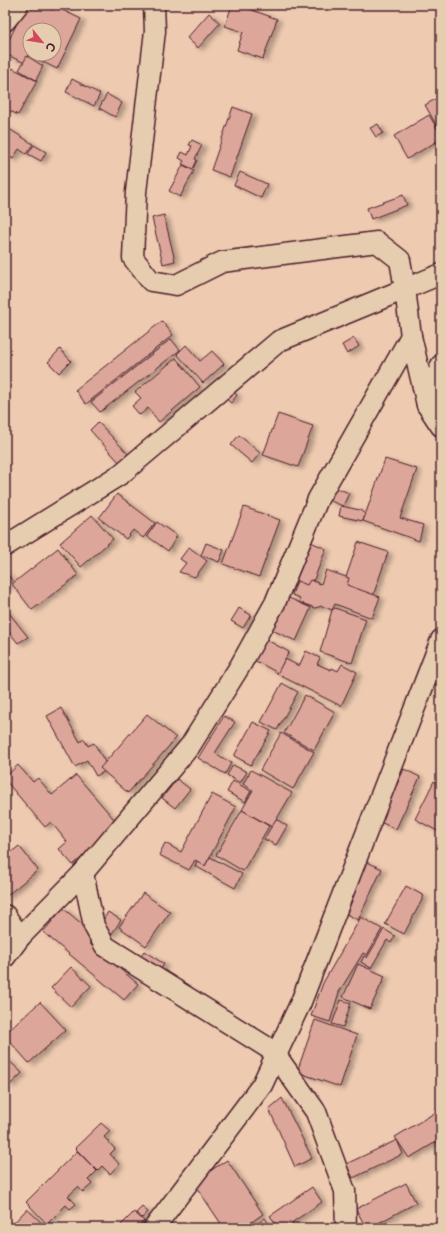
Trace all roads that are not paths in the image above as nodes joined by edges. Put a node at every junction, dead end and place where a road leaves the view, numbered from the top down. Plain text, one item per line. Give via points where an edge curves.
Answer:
1 (18, 5) edge
2 (154, 5) edge
3 (5, 21) edge
4 (441, 274) edge
5 (405, 289) junction
6 (411, 336) junction
7 (441, 365) edge
8 (426, 405) junction
9 (441, 426) edge
10 (5, 546) edge
11 (441, 640) edge
12 (83, 873) junction
13 (5, 915) edge
14 (20, 937) junction
15 (5, 957) edge
16 (276, 1055) junction
17 (154, 1228) edge
18 (346, 1228) edge

1 - 3 street
2 - 5 street via 156,31 136,192 133,258 152,281 176,285 222,262 377,242 400,260
4 - 5 street
5 - 6 street
5 - 10 street via 279,341 121,474
6 - 8 street
6 - 12 street via 318,499 275,603 240,666 190,746
7 - 8 street
8 - 9 street
11 - 16 street via 302,1002
12 - 14 street
12 - 16 street via 94,926 105,946
13 - 14 street
14 - 15 street
16 - 17 street via 262,1085
16 - 18 street via 316,1112 345,1191

